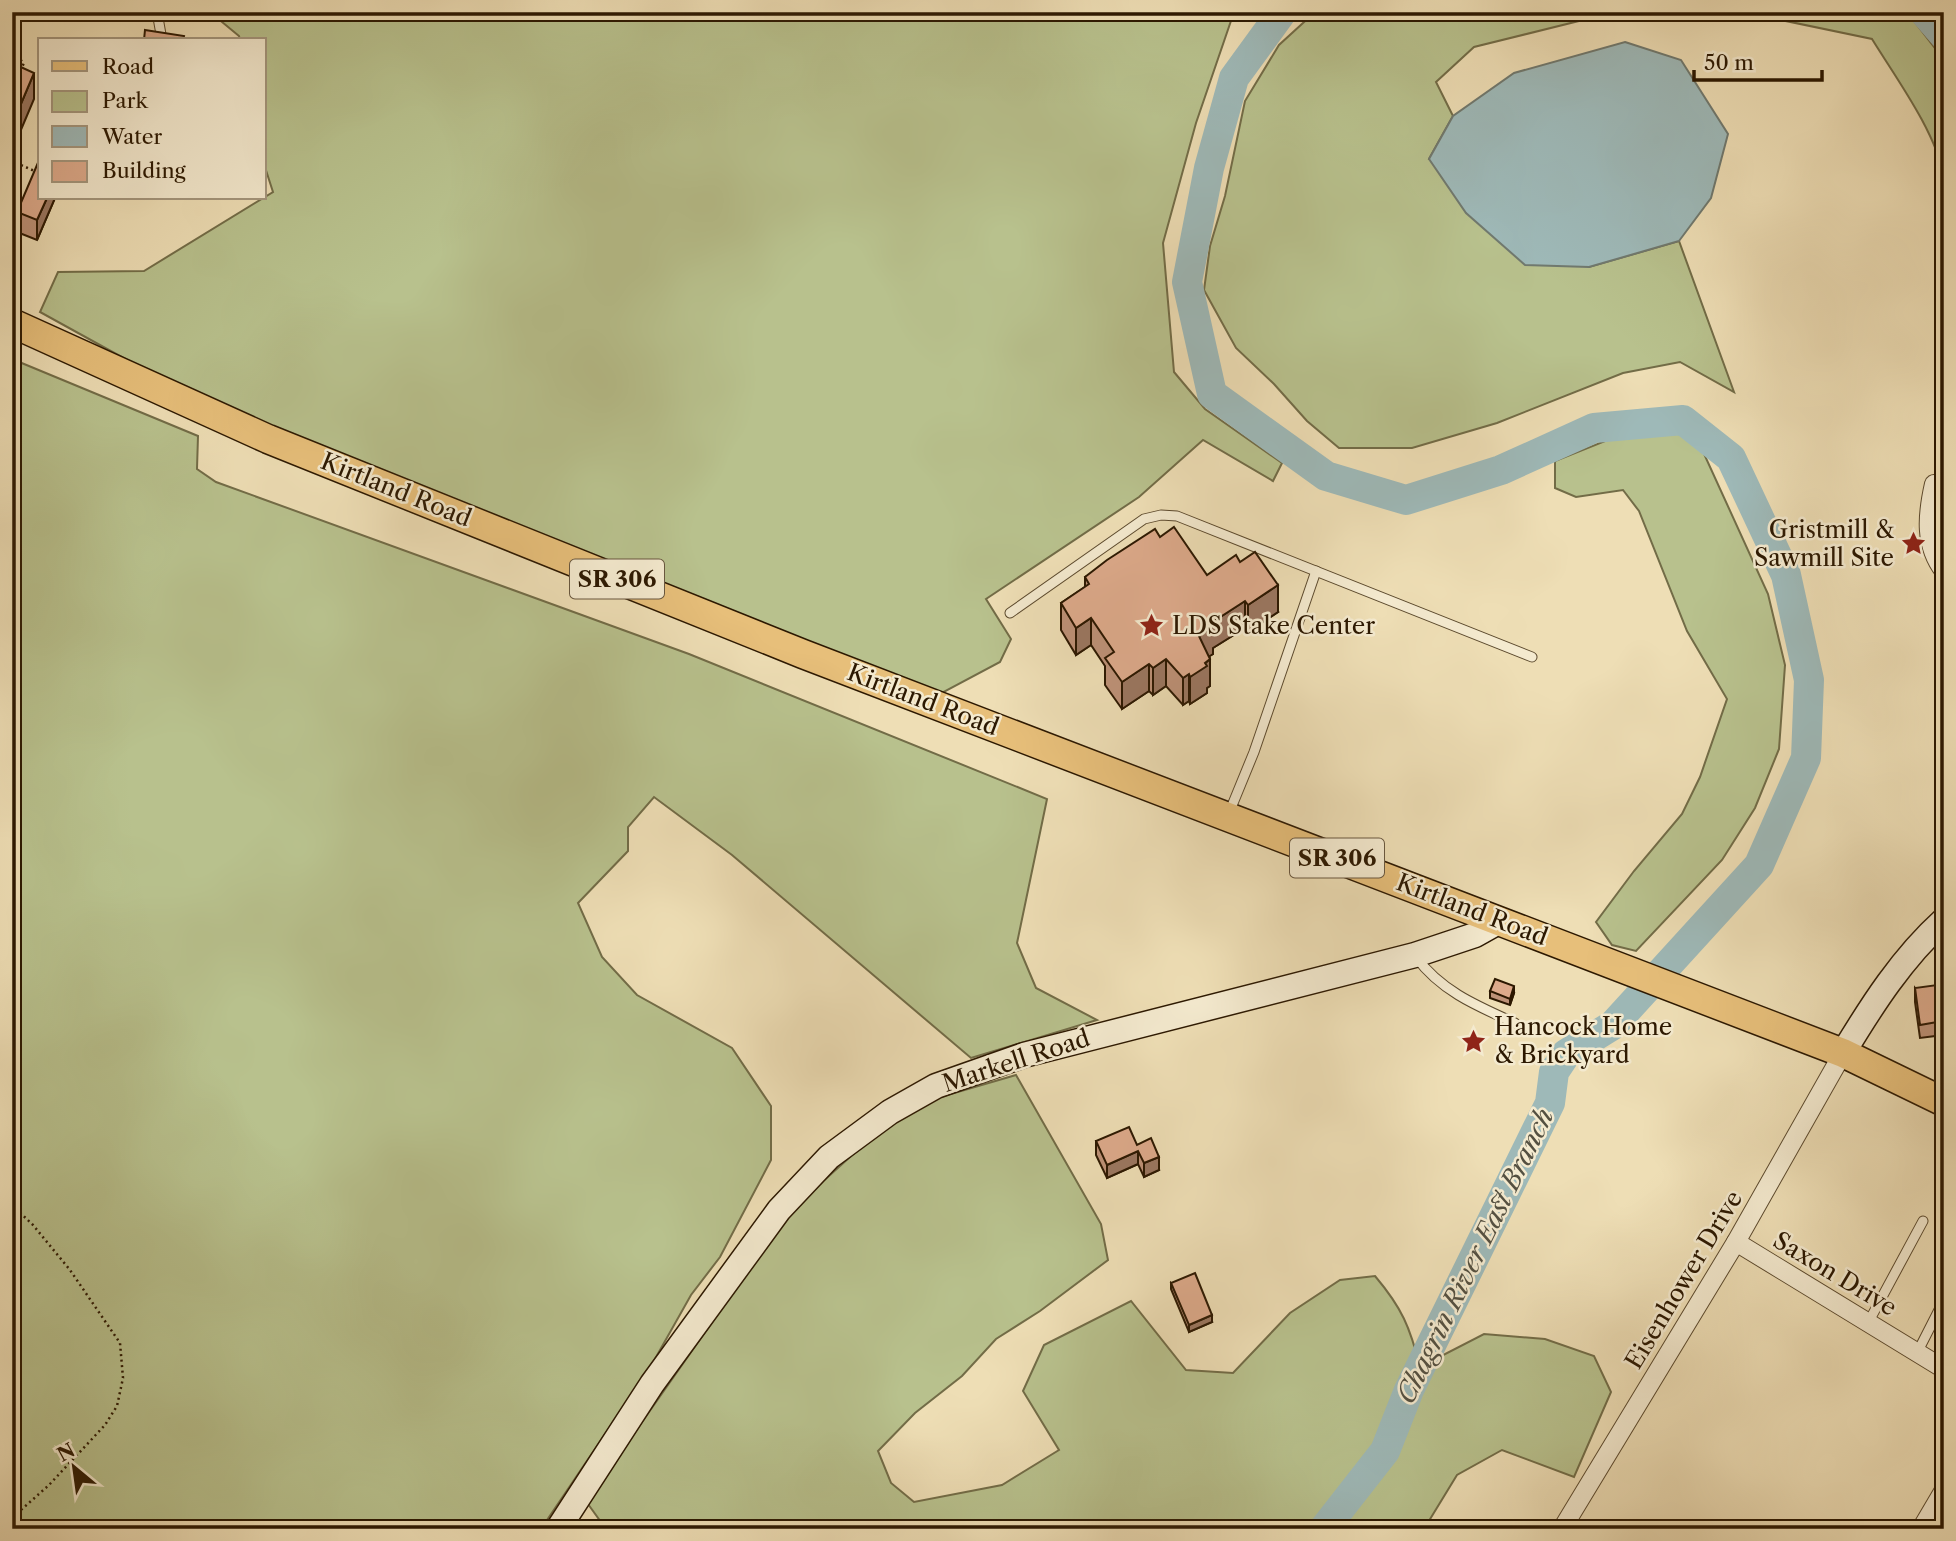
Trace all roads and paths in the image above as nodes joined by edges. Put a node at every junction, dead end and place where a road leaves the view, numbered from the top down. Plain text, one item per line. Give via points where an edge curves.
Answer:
1 (157, 12) edge
2 (162, 38) edge
3 (12, 54) edge
4 (18, 76) edge
5 (38, 173) edge
6 (12, 185) edge
7 (12, 323) edge
8 (1934, 484) dead end
9 (1944, 570) edge
10 (1315, 571) junction
11 (1010, 613) dead end
12 (1532, 657) dead end
13 (1228, 816) junction
14 (1944, 920) edge
15 (1500, 921) junction
16 (1415, 955) junction
17 (1515, 1023) dead end
18 (1843, 1053) junction
19 (1944, 1102) edge
20 (12, 1205) edge
21 (1923, 1221) dead end
22 (1736, 1242) junction
23 (1944, 1300) edge
24 (1868, 1323) junction
25 (1917, 1353) junction
26 (1944, 1369) edge
27 (1944, 1490) edge
28 (12, 1518) edge
29 (558, 1529) edge
30 (1562, 1529) edge
31 (1921, 1529) edge

1 - 2 lane
3 - 4 path via 24,63
5 - 6 path via 21,165
7 - 13 main road, Kirtland Road / SR 306 via 268,439 803,653
8 - 9 street via 1929,539 1934,558
10 - 11 lane via 1177,516 1161,515 1144,519
10 - 12 lane
10 - 13 lane
13 - 15 main road, Kirtland Road / SR 306
14 - 18 street via 1886,985
15 - 16 street, Markell Road via 1475,935
15 - 18 main road, Kirtland Road
16 - 17 lane via 1444,987
16 - 29 street, Markell Road via 1024,1055 936,1086 890,1112 829,1157 779,1210 652,1384
18 - 19 main road, Kirtland Road
18 - 22 street, Eisenhower Drive
20 - 28 path via 70,1270 120,1343 123,1378 117,1406 106,1425
21 - 24 lane
22 - 24 street, Saxon Drive
22 - 30 street, Eisenhower Drive
23 - 25 lane
24 - 25 street, Saxon Drive
25 - 26 street, Saxon Drive
27 - 31 street

